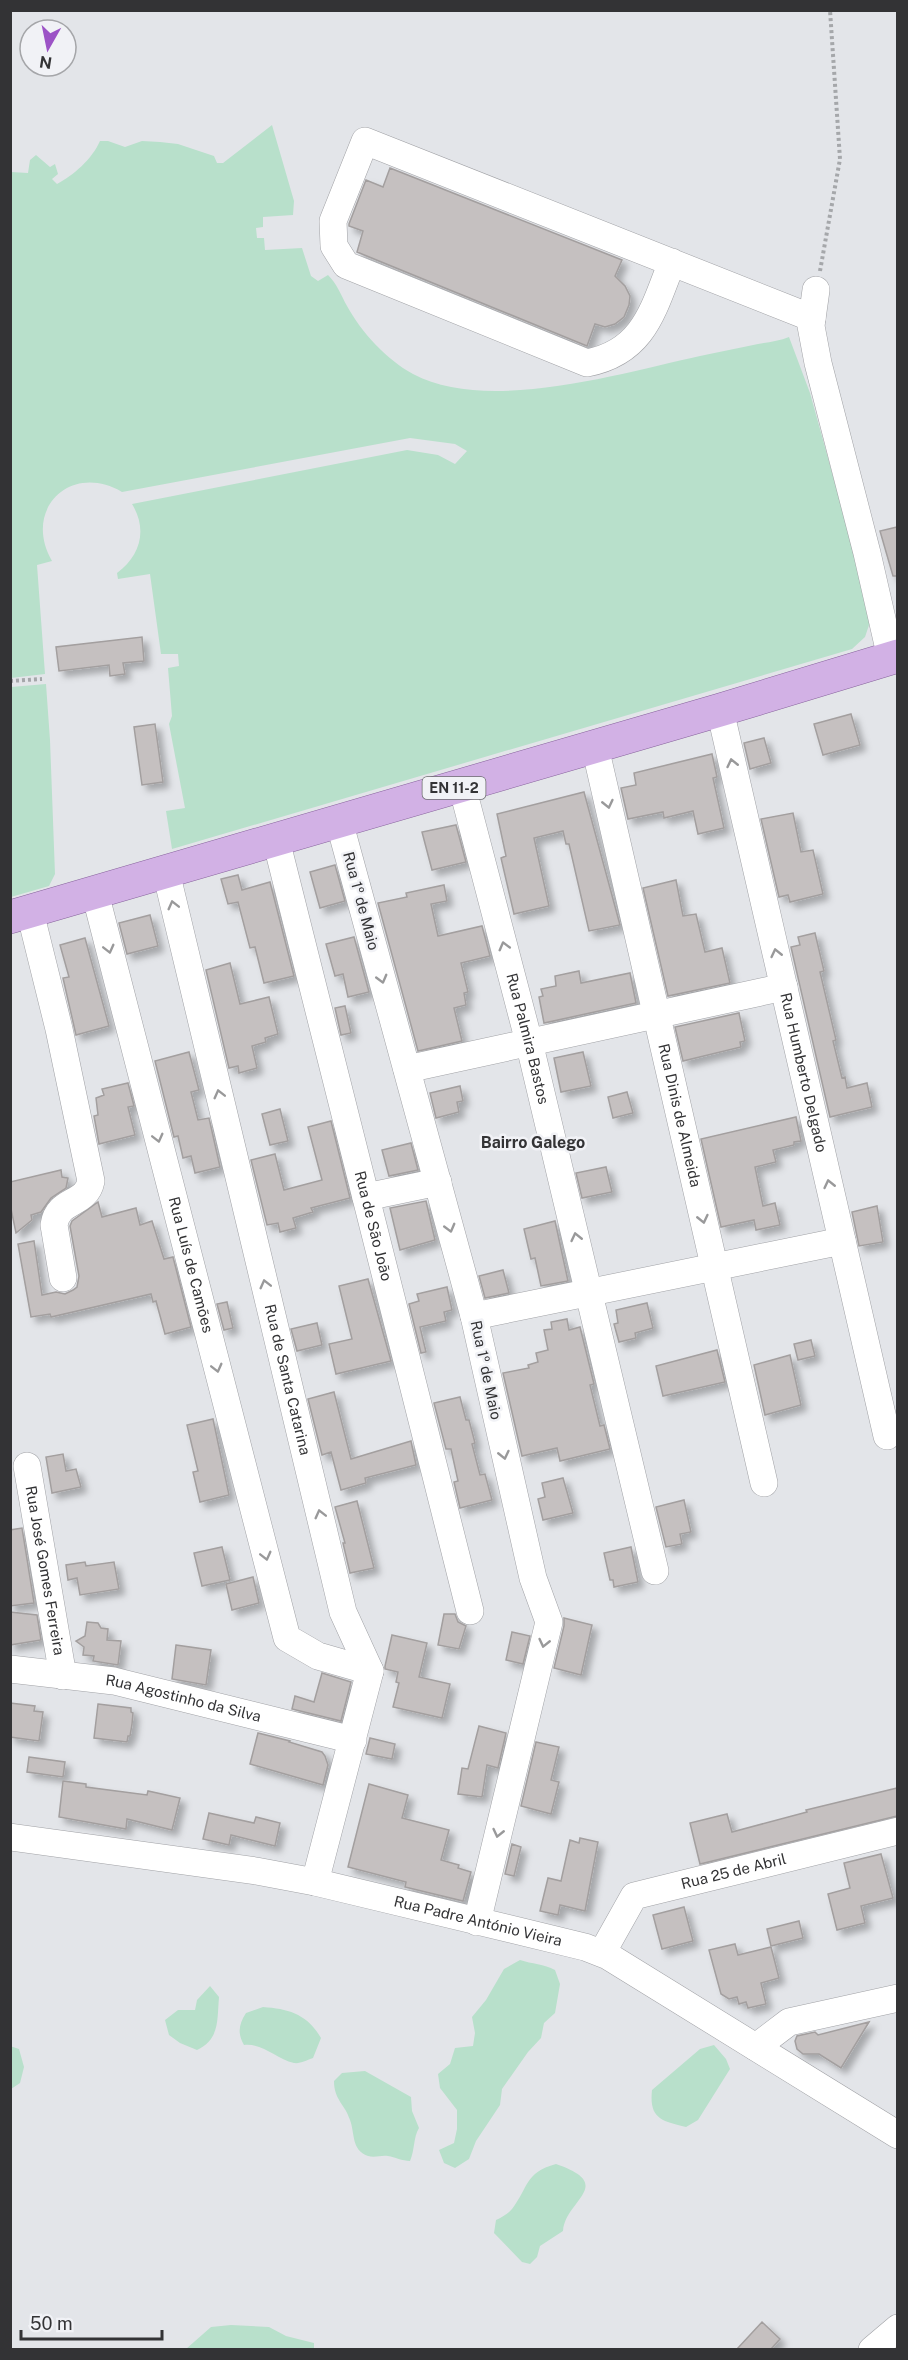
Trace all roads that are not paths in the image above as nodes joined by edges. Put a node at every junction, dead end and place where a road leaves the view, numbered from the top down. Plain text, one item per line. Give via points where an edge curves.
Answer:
1 (672, 262) junction
2 (816, 290) road end
3 (812, 318) junction
4 (894, 657) edge
5 (720, 710) junction
6 (595, 747) junction
7 (462, 786) junction
8 (339, 822) junction
9 (276, 840) junction
10 (166, 872) junction
11 (95, 893) junction
12 (20, 914) edge
13 (784, 987) junction
14 (656, 1015) junction
15 (529, 1042) junction
16 (407, 1069) junction
17 (438, 1182) junction
18 (366, 1197) junction
19 (842, 1241) junction
20 (714, 1268) junction
21 (63, 1278) dead end
22 (589, 1294) junction
23 (474, 1316) junction
24 (887, 1436) dead end
25 (27, 1466) dead end
26 (764, 1483) dead end
27 (655, 1571) dead end
28 (470, 1611) dead end
29 (10, 1669) edge
30 (370, 1671) junction
31 (63, 1676) junction
32 (353, 1740) junction
33 (897, 1831) edge
34 (10, 1837) edge
35 (315, 1882) junction
36 (477, 1922) junction
37 (602, 1953) junction
38 (897, 1998) edge
39 (756, 2047) junction
40 (893, 2122) edge
41 (897, 2328) edge
42 (872, 2349) edge

1 - 1 street via 365,141 333,221 334,246 346,265 587,363 603,360 637,338 650,318
1 - 3 street
2 - 3 street
3 - 4 street via 818,363
4 - 5 main road, EN 11-2
5 - 6 main road, EN 11-2
13 -> 5 street, Rua Humberto Delgado
6 - 7 main road, EN 11-2
6 -> 14 street, Rua Dinis de Almeida
7 - 8 main road, EN 11-2
15 -> 7 street, Rua Palmira Bastos
8 - 9 main road, EN 11-2
8 -> 16 street, Rua 1º de Maio
9 - 10 main road, EN 11-2
9 - 18 street, Rua de São João
10 - 11 main road, EN 11-2
30 -> 10 street, Rua de Santa Catarina via 343,1612
11 - 12 main road, EN 11-2
11 -> 30 street, Rua Luís de Camões via 287,1638 318,1656
12 - 21 street via 59,1029 91,1181 86,1194 59,1211 55,1218
13 - 14 street
19 -> 13 street, Rua Humberto Delgado
14 - 15 street
14 -> 20 street, Rua Dinis de Almeida
15 - 16 street
22 -> 15 street, Rua Palmira Bastos
16 - 17 street, Rua 1º de Maio
17 - 18 street
17 -> 23 street, Rua 1º de Maio
18 - 28 street, Rua de São João
19 - 20 street
19 - 24 street, Rua Humberto Delgado
20 - 22 street
20 - 26 street, Rua Dinis de Almeida
22 - 23 street
22 - 27 street, Rua Palmira Bastos
23 -> 36 street, Rua 1º de Maio via 533,1578 549,1622
25 - 31 street, Rua José Gomes Ferreira
29 - 31 street, Rua Agostinho da Silva
30 - 32 street
31 - 32 street, Rua Agostinho da Silva via 114,1681
32 - 35 street
33 - 37 street, Rua 25 de Abril via 634,1896
34 - 35 street, Rua Padre António Vieira
35 - 36 street, Rua Padre António Vieira
36 - 37 street, Rua Padre António Vieira
37 - 39 street, Rua Padre António Vieira
38 - 39 street via 789,2022
39 - 40 street, Rua Padre António Vieira
41 - 42 street

